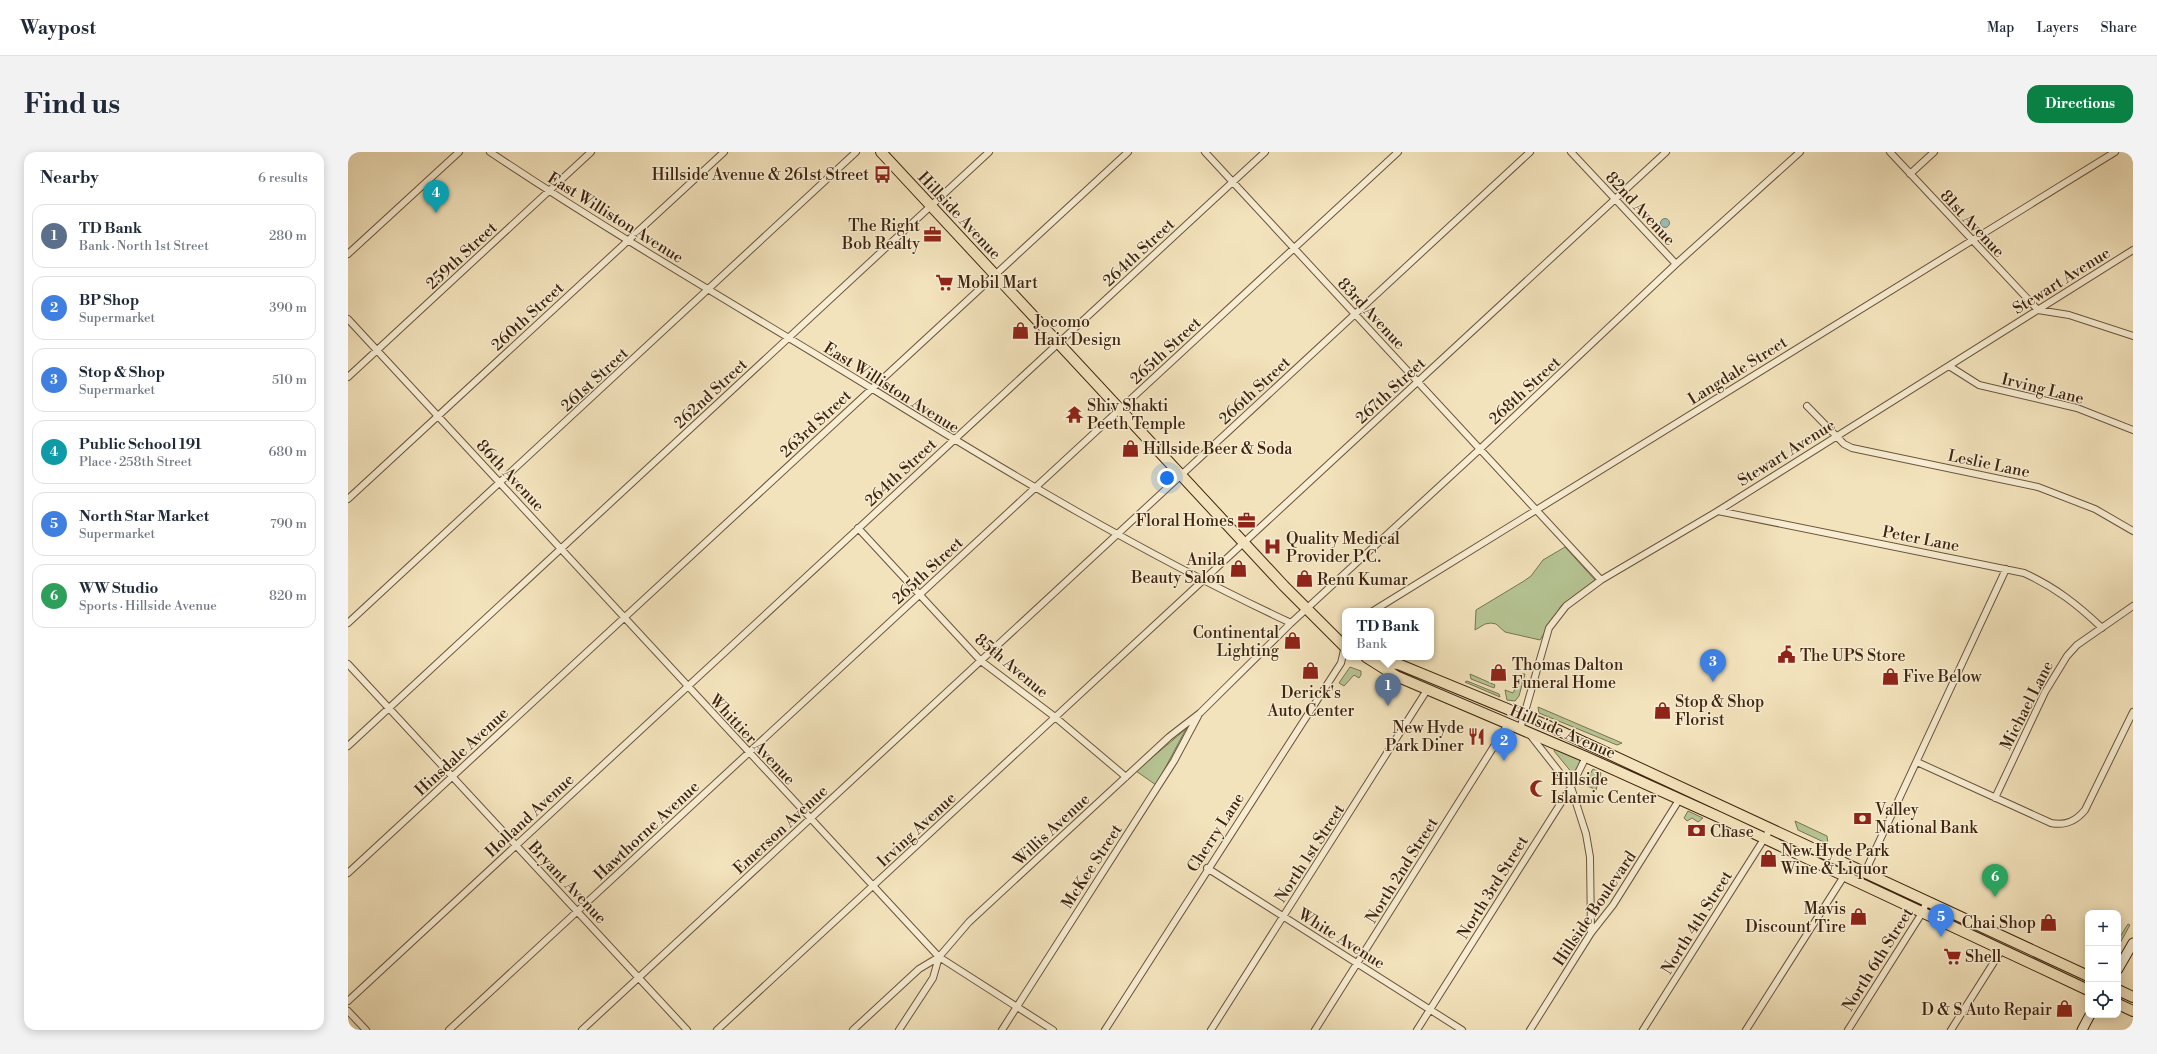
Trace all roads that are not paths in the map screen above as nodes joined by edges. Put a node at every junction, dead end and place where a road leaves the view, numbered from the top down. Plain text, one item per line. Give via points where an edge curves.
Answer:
1 (459, 152) edge
2 (490, 152) edge
3 (591, 152) edge
4 (724, 152) edge
5 (856, 152) edge
6 (881, 152) edge
7 (989, 152) edge
8 (1128, 152) edge
9 (1205, 152) edge
10 (1265, 152) edge
11 (1398, 152) edge
12 (1530, 152) edge
13 (1571, 152) edge
14 (1666, 152) edge
15 (1800, 152) edge
16 (1890, 152) edge
17 (1934, 152) edge
18 (2115, 152) edge
19 (1910, 174) junction
20 (1233, 182) junction
21 (549, 191) junction
22 (1615, 199) junction
23 (931, 206) junction
24 (628, 240) junction
25 (1972, 240) junction
26 (1294, 248) junction
27 (2133, 250) edge
28 (348, 254) edge
29 (1676, 264) junction
30 (995, 275) junction
31 (709, 289) junction
32 (2038, 310) junction
33 (1355, 314) junction
34 (348, 319) edge
35 (2133, 336) edge
36 (788, 338) junction
37 (1058, 343) junction
38 (377, 350) junction
39 (1949, 366) junction
40 (348, 377) edge
41 (1417, 382) junction
42 (871, 388) junction
43 (1807, 406) dead end
44 (1119, 410) junction
45 (438, 416) junction
46 (2133, 430) edge
47 (1836, 436) junction
48 (953, 440) junction
49 (1480, 449) junction
50 (1181, 475) junction
51 (501, 483) junction
52 (1034, 488) junction
53 (348, 499) edge
54 (1536, 510) junction
55 (1718, 511) junction
56 (858, 528) junction
57 (2133, 531) edge
58 (1117, 534) junction
59 (1244, 542) junction
60 (560, 549) junction
61 (2006, 569) junction
62 (1203, 580) junction
63 (1601, 580) junction
64 (919, 594) junction
65 (2133, 606) edge
66 (1378, 608) edge
67 (1307, 610) junction
68 (624, 618) junction
69 (348, 623) edge
70 (1291, 623) junction
71 (2102, 628) junction
72 (1342, 643) edge
73 (1131, 646) joint
74 (1267, 646) joint
75 (996, 647) joint
76 (861, 648) joint
77 (592, 649) joint
78 (653, 649) joint
79 (728, 649) joint
80 (1342, 659) edge
81 (1372, 660) edge
82 (981, 661) junction
83 (1376, 662) junction
84 (348, 664) edge
85 (688, 687) junction
86 (1427, 690) junction
87 (389, 708) junction
88 (2133, 712) edge
89 (1200, 713) junction
90 (1524, 715) junction
91 (1055, 717) junction
92 (1508, 724) junction
93 (1524, 730) junction
94 (348, 746) edge
95 (749, 753) junction
96 (1586, 756) junction
97 (1917, 762) junction
98 (452, 777) junction
99 (1126, 777) junction
100 (1571, 787) junction
101 (1996, 798) junction
102 (1679, 800) junction
103 (810, 819) junction
104 (1771, 828) junction
105 (1766, 838) junction
106 (516, 845) junction
107 (1207, 868) junction
108 (1865, 872) junction
109 (348, 873) edge
110 (1844, 876) junction
111 (873, 887) junction
112 (1927, 901) junction
113 (577, 911) junction
114 (1922, 913) junction
115 (1284, 916) junction
116 (1591, 933) junction
117 (2133, 943) edge
118 (2001, 951) junction
119 (939, 957) junction
120 (1357, 963) junction
121 (2121, 964) edge
122 (2085, 975) edge
123 (638, 977) junction
124 (2085, 989) edge
125 (2121, 991) edge
126 (2133, 997) edge
127 (348, 1001) edge
128 (2121, 1006) edge
129 (1016, 1007) junction
130 (1430, 1009) junction
131 (348, 1011) edge
132 (2133, 1012) edge
133 (2088, 1018) edge
134 (366, 1030) edge
135 (449, 1030) edge
136 (582, 1030) edge
137 (687, 1030) edge
138 (717, 1030) edge
139 (853, 1030) edge
140 (899, 1030) edge
141 (1002, 1030) edge
142 (1053, 1030) edge
143 (1105, 1030) edge
144 (1211, 1030) edge
145 (1315, 1030) edge
146 (1417, 1030) edge
147 (1462, 1030) edge
148 (1530, 1030) edge
149 (1643, 1030) edge
150 (1746, 1030) edge
151 (1848, 1030) edge
152 (1951, 1030) edge
153 (2082, 1030) edge

1 - 28 street
2 - 21 street, East Williston Avenue
3 - 21 street, 259th Street
4 - 24 street, 260th Street
5 - 31 street, 261st Street
6 - 23 main road, Hillside Avenue
7 - 23 street, 262nd Street
8 - 30 street, 263rd Street
9 - 20 street, 83rd Avenue
10 - 20 street, 264th Street
11 - 26 street, 265th Street
12 - 33 street, 266th Street
13 - 22 street, 82nd Avenue
14 - 22 street, 267th Street
15 - 29 street, 268th Street
16 - 19 street, 81st Avenue
17 - 19 street
18 - 25 street, Langdale Street
19 - 25 street, 81st Avenue
20 - 26 street, 83rd Avenue
20 - 37 street, 264th Street
21 - 24 street, East Williston Avenue
21 - 38 street, 259th Street
22 - 29 street, 82nd Avenue
22 - 41 street, 267th Street
23 - 30 main road, Hillside Avenue
23 - 36 street, 262nd Street
24 - 31 street, East Williston Avenue
24 - 45 street, 260th Street
25 - 32 street, 81st Avenue
25 - 54 street, Langdale Street
26 - 33 street, 83rd Avenue
26 - 44 street, 265th Street
27 - 32 street, Stewart Avenue
29 - 49 street, 268th Street
30 - 37 main road, Hillside Avenue
30 - 42 street, 263rd Street
31 - 36 street, East Williston Avenue
31 - 51 street, 261st Street
32 - 35 street via 2069,315
32 - 39 street, Stewart Avenue
33 - 41 street, 83rd Avenue
33 - 50 street, 266th Street
34 - 38 street, 86th Avenue
36 - 42 street, East Williston Avenue
36 - 60 street, 262nd Street
37 - 44 main road, Hillside Avenue
37 - 48 street, 264th Street
38 - 40 street, 259th Street
38 - 45 street, 86th Avenue
39 - 46 street, Irving Lane via 1979,385 2077,408
39 - 47 street, Stewart Avenue
41 - 49 street, 83rd Avenue
41 - 59 street, 267th Street
42 - 48 street, East Williston Avenue
42 - 68 street, 263rd Street
43 - 47 street
44 - 50 main road, Hillside Avenue
44 - 52 street, 265th Street
45 - 51 street, 86th Avenue
45 - 53 street, 260th Street
47 - 55 street, Stewart Avenue
47 - 57 street, Leslie Lane via 1852,448 2016,482 2064,495
48 - 52 street, East Williston Avenue
48 - 56 street, 264th Street
49 - 54 street, 83rd Avenue
49 - 67 street, 268th Street
50 - 58 street, 266th Street
50 - 59 main road, Hillside Avenue
51 - 60 street, 86th Avenue
51 - 69 street, 261st Street
52 - 58 street, East Williston Avenue
52 - 64 street, 265th Street
54 - 63 street, 83rd Avenue
54 - 66 street, Langdale Street
55 - 61 street, Peter Lane
55 - 63 street, Stewart Avenue
56 - 64 street, 85th Avenue
56 - 79 street, 264th Street
58 - 62 street, East Williston Avenue
58 - 75 street, 266th Street
59 - 62 street, 267th Street
59 - 67 main road, Hillside Avenue
60 - 68 street, 86th Avenue
60 - 87 street, 262nd Street
61 - 71 street, Peter Lane via 2024,573 2055,588
61 - 97 street
62 - 70 street, East Williston Avenue
62 - 73 street, 267th Street
63 - 90 street, Stewart Avenue via 1566,606 1549,628
64 - 76 street, 265th Street
64 - 82 street, 85th Avenue
65 - 71 street, Michael Lane
67 - 70 street, 268th Street
67 - 72 main road, Hillside Avenue
68 - 77 street, 263rd Street
68 - 78 street, 86th Avenue
70 - 74 street, 268th Street
71 - 101 street, Michael Lane via 2077,645 2057,670
73 - 91 street, Irving Avenue
74 - 89 street, Willis Avenue
75 - 82 street, Emerson Avenue
76 - 95 street, Hawthorne Avenue
77 - 98 street, Hinsdale Avenue
78 - 85 street, Whittier Avenue
79 - 85 street, Holland Avenue
80 - 107 street, Cherry Lane
81 - 83 main road, Hillside Avenue
82 - 91 street, 85th Avenue
82 - 103 street, Emerson Avenue
83 - 86 main road, Hillside Avenue via 1396,676
83 - 90 main road, Hillside Avenue via 1398,664
84 - 87 street, Bryant Avenue
85 - 95 street, Whittier Avenue
85 - 106 street, Holland Avenue
86 - 92 main road, Hillside Avenue
86 - 115 street, North 1st Street
87 - 94 street, 262nd Street
87 - 98 street, Bryant Avenue
88 - 101 street via 2085,810 2076,820 2067,824 2051,824
89 - 99 street, Willis Avenue via 1169,737
89 - 129 street, McKee Street via 1174,761
90 - 93 street, Stewart Avenue
90 - 104 main road, Hillside Avenue
91 - 99 street, 85th Avenue
91 - 111 street, Irving Avenue
92 - 93 main road, Hillside Avenue
92 - 120 street, North 2nd Street
93 - 96 main road, Hillside Avenue
93 - 100 street via 1538,743
95 - 103 street, Whittier Avenue
95 - 113 street, Hawthorne Avenue
96 - 100 street, North 3rd Street
96 - 102 main road, Hillside Avenue
97 - 101 street
97 - 108 street
98 - 106 street, Bryant Avenue
98 - 109 street, Hinsdale Avenue
99 - 119 street, Willis Avenue via 969,922
100 - 116 street via 1590,856
100 - 130 street, North 3rd Street
102 - 105 main road, Hillside Avenue
102 - 116 street, Hillside Boulevard via 1613,905
103 - 111 street, Whittier Avenue
103 - 123 street, Emerson Avenue
104 - 105 street, North 4th Street
104 - 108 main road, Hillside Avenue
105 - 110 main road, Hillside Avenue
105 - 149 street, North 4th Street
106 - 113 street, Bryant Avenue
106 - 127 street, Holland Avenue
107 - 115 street, White Avenue
107 - 143 street, Cherry Lane
108 - 112 main road, Hillside Avenue
110 - 114 main road, Hillside Avenue
110 - 150 street
111 - 119 street, Whittier Avenue
111 - 138 street, Irving Avenue
112 - 114 street, North 6th Street
112 - 122 main road, Hillside Avenue
113 - 123 street, Bryant Avenue
113 - 135 street, Hawthorne Avenue
114 - 118 main road, Hillside Avenue
114 - 151 street, North 6th Street
115 - 120 street, White Avenue
115 - 144 street, North 1st Street
116 - 148 street, Hillside Boulevard
117 - 121 main road
118 - 124 main road, Hillside Avenue
118 - 152 street
119 - 129 street, Whittier Avenue
119 - 139 street, Willis Avenue via 919,969
119 - 140 street via 933,978
120 - 130 street, White Avenue
120 - 145 street, North 2nd Street
123 - 136 street, Emerson Avenue
123 - 137 street, Bryant Avenue
125 - 126 main road
128 - 132 main road
129 - 141 street, McKee Street
129 - 142 street, Whittier Avenue
130 - 146 street, North 3rd Street
130 - 147 street, White Avenue
131 - 134 street
133 - 153 main road

